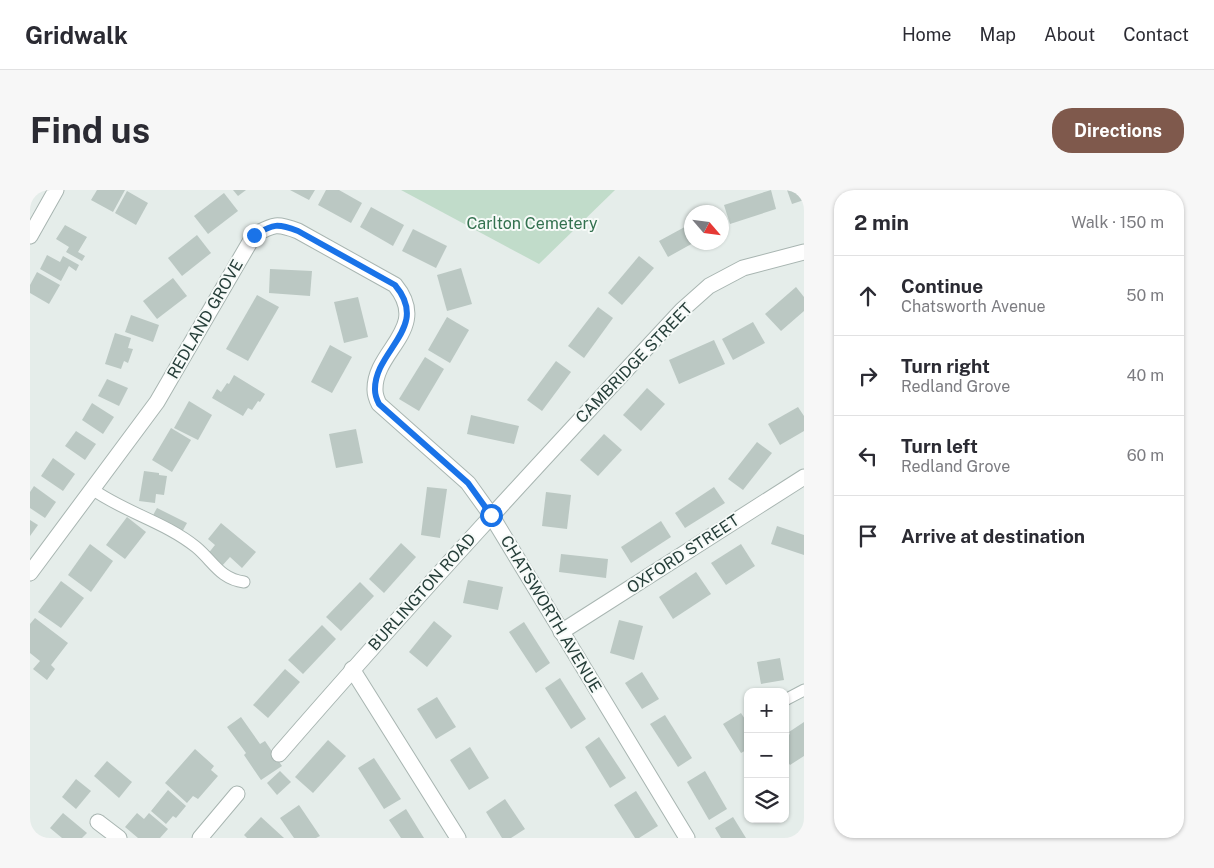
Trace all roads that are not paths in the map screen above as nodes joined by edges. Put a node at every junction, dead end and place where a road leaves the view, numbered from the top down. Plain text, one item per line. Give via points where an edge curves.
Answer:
1 (56, 190) edge
2 (30, 236) edge
3 (804, 252) edge
4 (388, 413) joint
5 (804, 477) edge
6 (92, 489) junction
7 (491, 515) junction
8 (30, 573) edge
9 (244, 582) dead end
10 (561, 632) junction
11 (352, 669) junction
12 (804, 690) edge
13 (789, 698) edge
14 (278, 754) dead end
15 (237, 794) dead end
16 (98, 822) dead end
17 (119, 838) edge
18 (200, 838) edge
19 (458, 838) edge
20 (687, 838) edge

1 - 2 street
3 - 7 street, CAMBRIDGE STREET via 743,268 709,286 682,310
4 - 6 street, REDLAND GROVE via 379,404 374,391 377,376 405,326 408,312 403,295 395,285 298,231 282,225 270,226 254,235 157,402
4 - 7 street, CHATSWORTH AVENUE via 468,483
5 - 10 street, OXFORD STREET
6 - 8 street, REDLAND GROVE
6 - 9 lane via 108,501 181,537 197,548 222,574
7 - 10 street, CHATSWORTH AVENUE
7 - 11 street, BURLINGTON ROAD
10 - 20 street, CHATSWORTH AVENUE
11 - 14 street, BURLINGTON ROAD
11 - 19 street
12 - 13 lane
15 - 18 street
16 - 17 street

